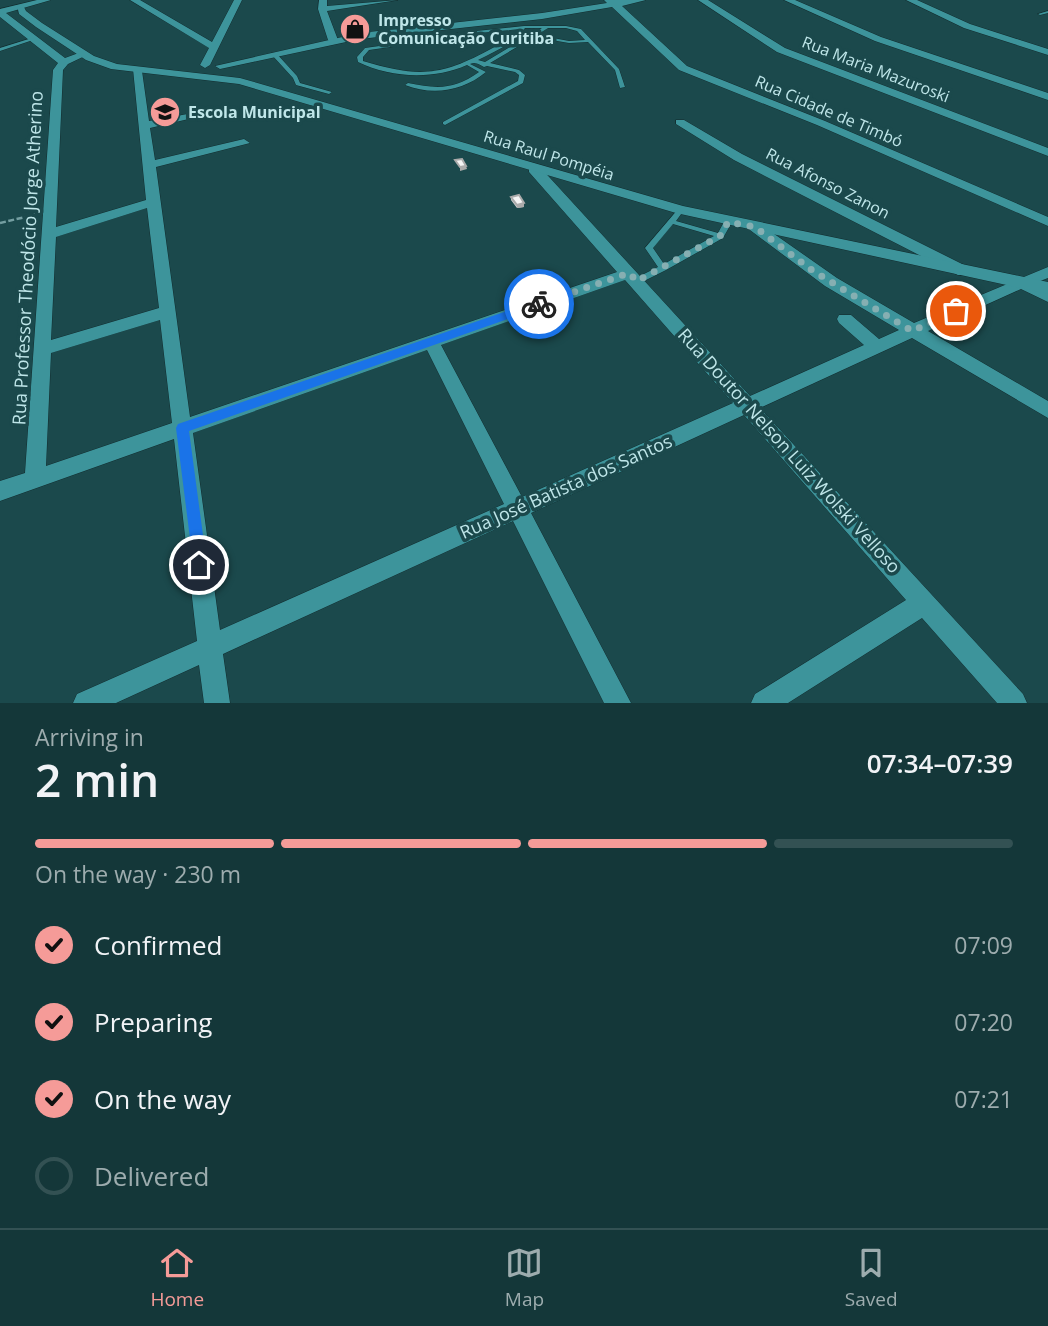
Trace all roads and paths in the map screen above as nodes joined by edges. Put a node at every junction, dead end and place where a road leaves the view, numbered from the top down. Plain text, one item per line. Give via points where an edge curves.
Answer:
1 (11, 0) edge
2 (47, 0) edge
3 (134, 0) edge
4 (238, 0) edge
5 (394, 0) edge
6 (642, 0) edge
7 (702, 0) edge
8 (788, 0) edge
9 (910, 0) edge
10 (612, 2) edge
11 (322, 4) edge
12 (20, 7) junction
13 (0, 12) edge
14 (1048, 12) edge
15 (1040, 14) dead end
16 (546, 28) junction
17 (523, 30) junction
18 (422, 31) junction
19 (535, 36) junction
20 (34, 39) junction
21 (333, 40) junction
22 (587, 41) junction
23 (214, 47) junction
24 (0, 50) edge
25 (1048, 52) edge
26 (84, 54) junction
27 (274, 54) junction
28 (64, 62) junction
29 (471, 63) junction
30 (485, 64) junction
31 (205, 65) junction
32 (478, 68) junction
33 (137, 71) junction
34 (218, 72) junction
35 (186, 74) junction
36 (408, 85) dead end
37 (622, 87) dead end
38 (330, 92) dead end
39 (1048, 97) edge
40 (204, 114) dead end
41 (680, 122) dead end
42 (445, 123) dead end
43 (144, 126) junction
44 (244, 144) dead end
45 (1048, 152) edge
46 (149, 165) junction
47 (534, 169) junction
48 (573, 180) junction
49 (564, 199) junction
50 (153, 202) junction
51 (50, 211) junction
52 (677, 216) junction
53 (728, 222) junction
54 (1048, 222) edge
55 (0, 223) edge
56 (755, 227) junction
57 (49, 234) junction
58 (720, 236) junction
59 (663, 268) junction
60 (963, 271) junction
61 (1048, 272) edge
62 (633, 277) junction
63 (1021, 282) junction
64 (1048, 288) edge
65 (1048, 296) edge
66 (167, 312) junction
67 (845, 319) dead end
68 (912, 331) junction
69 (431, 342) junction
70 (877, 347) junction
71 (42, 349) junction
72 (748, 405) junction
73 (1048, 410) edge
74 (182, 428) junction
75 (35, 479) junction
76 (0, 491) edge
77 (517, 509) junction
78 (924, 603) junction
79 (210, 647) junction
80 (86, 703) edge
81 (217, 703) edge
82 (618, 703) edge
83 (764, 703) edge
84 (1014, 703) edge

1 - 12 street, Rua Raul Pompéia
2 - 12 street
3 - 23 street
4 - 23 street
5 - 11 street
6 - 10 street
7 - 45 street, Rua Maria Mazuroski via 781,50
8 - 39 street via 885,42
9 - 25 street via 967,26
10 - 18 street
10 - 54 street, Rua Cidade de Timbó via 683,68
11 - 21 street
12 - 13 street
12 - 26 street, Rua Raul Pompéia
13 - 20 street
14 - 15 lane
16 - 17 lane
16 - 19 lane
16 - 22 lane via 579,30
17 - 18 lane via 447,35
17 - 19 lane
17 - 29 lane
18 - 21 street
18 - 29 lane via 404,43 362,52 361,62 412,75
19 - 22 lane
19 - 30 lane
20 - 24 lane
20 - 28 street
21 - 27 street
22 - 37 lane via 617,70
23 - 31 street
26 - 28 street
26 - 33 street, Rua Raul Pompéia via 105,65
27 - 34 street
27 - 38 lane via 298,84
28 - 51 street, Rua Professor Theodócio Jorge Atherino via 58,70
29 - 30 lane
29 - 32 lane
30 - 32 lane
30 - 42 lane via 517,71 521,82
31 - 34 street
31 - 35 street
32 - 36 lane via 481,74 447,90
33 - 35 street, Rua Raul Pompéia
33 - 43 street
34 - 35 street, Rua Raul Pompéia
34 - 47 street, Rua Raul Pompéia
40 - 43 street
41 - 60 street, Rua Afonso Zanon via 738,157
43 - 46 street
44 - 46 street
46 - 50 street
47 - 48 street, Rua Raul Pompéia
47 - 49 street, Rua Doutor Nelson Luiz Wolski Velloso
48 - 49 street
48 - 52 street, Rua Raul Pompéia
49 - 62 street, Rua Doutor Nelson Luiz Wolski Velloso
50 - 57 street
50 - 66 street
51 - 55 path
51 - 57 street, Rua Professor Theodócio Jorge Atherino
52 - 53 street, Rua Raul Pompéia
52 - 58 lane
52 - 59 lane via 649,248
53 - 56 street, Rua Raul Pompéia
53 - 58 lane
56 - 60 street, Rua Raul Pompéia
56 - 68 street via 813,271
57 - 71 street, Rua Professor Theodócio Jorge Atherino
58 - 59 lane
59 - 62 lane
60 - 63 street, Rua Raul Pompéia
61 - 63 street, Rua José Batista dos Santos
62 - 69 street
62 - 72 street, Rua Doutor Nelson Luiz Wolski Velloso
63 - 64 street, Rua Raul Pompéia
63 - 65 street
63 - 68 street, Rua José Batista dos Santos
66 - 71 street
66 - 74 street
67 - 70 street
68 - 70 street, Rua José Batista dos Santos
68 - 73 street
69 - 74 street
69 - 77 street
70 - 72 street, Rua José Batista dos Santos
71 - 75 street, Rua Professor Theodócio Jorge Atherino
72 - 77 street, Rua José Batista dos Santos
72 - 78 street, Rua Doutor Nelson Luiz Wolski Velloso
74 - 75 street
74 - 79 street
75 - 76 street
77 - 79 street, Rua José Batista dos Santos
77 - 82 street
78 - 83 street
78 - 84 street, Rua Doutor Nelson Luiz Wolski Velloso
79 - 80 street, Rua José Batista dos Santos
79 - 81 street

